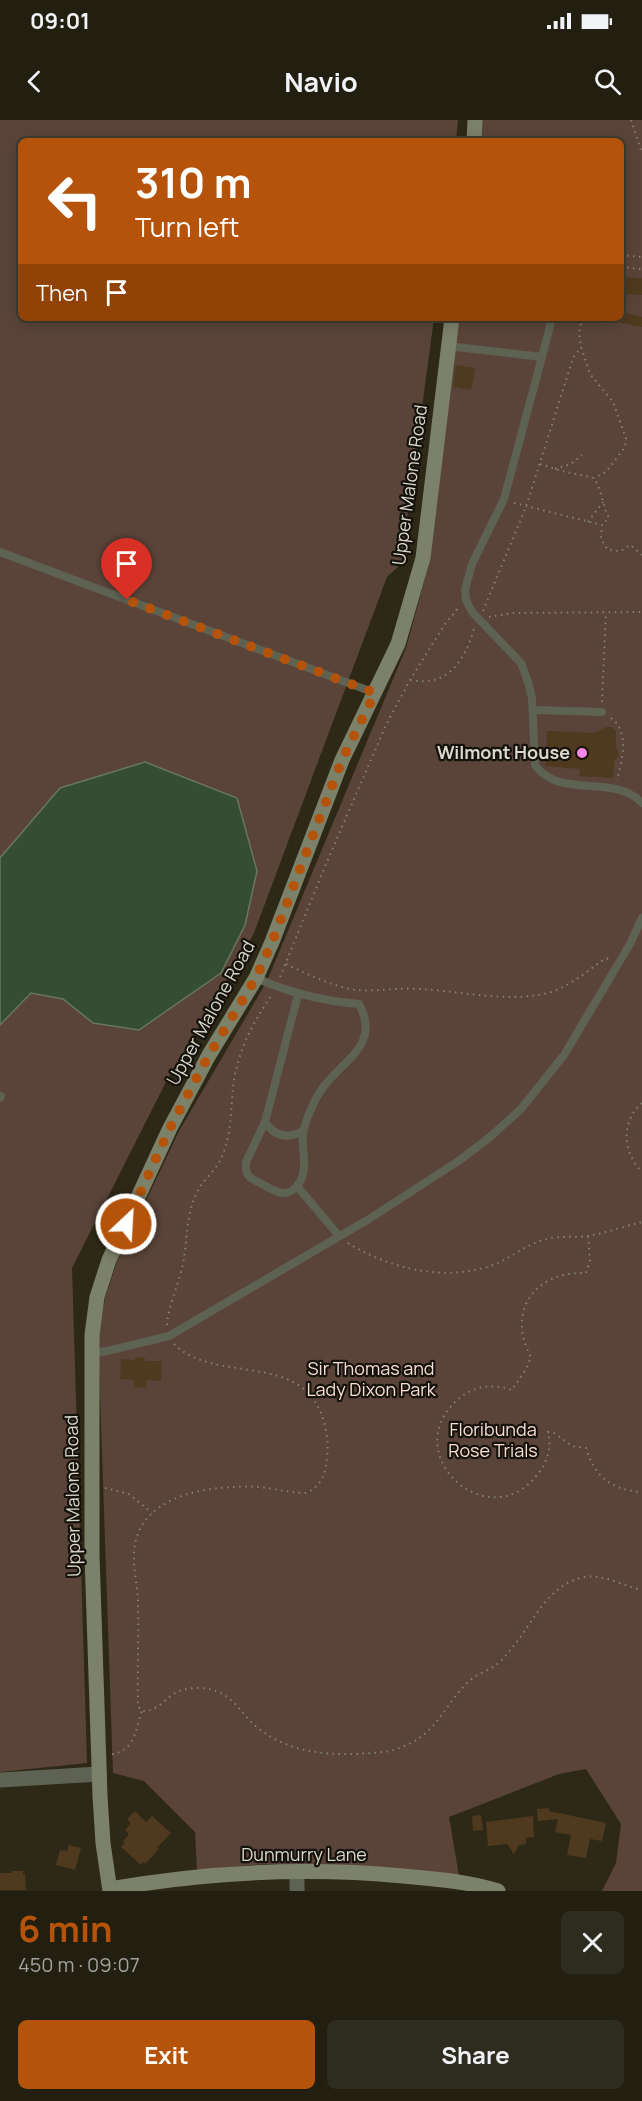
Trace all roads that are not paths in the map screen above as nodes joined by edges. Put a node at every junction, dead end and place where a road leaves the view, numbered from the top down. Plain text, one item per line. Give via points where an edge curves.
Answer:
1 (475, 120) edge
2 (474, 138) edge
3 (452, 321) edge
4 (551, 321) edge
5 (448, 346) junction
6 (542, 357) junction
7 (0, 552) edge
8 (375, 693) junction
9 (533, 710) junction
10 (602, 712) road end
11 (642, 803) edge
12 (642, 918) edge
13 (256, 978) junction
14 (298, 994) junction
15 (265, 1122) junction
16 (303, 1131) junction
17 (297, 1186) junction
18 (339, 1236) junction
19 (92, 1353) junction
20 (99, 1774) junction
21 (0, 1780) edge
22 (297, 1870) junction
23 (110, 1890) edge
24 (297, 1891) edge
25 (498, 1891) edge

1 - 2 main road
3 - 5 main road, Upper Malone Road
4 - 6 lane
5 - 6 lane
5 - 8 main road, Upper Malone Road via 423,558 398,644
6 - 9 lane via 504,499 472,564 465,591 479,621 520,663
7 - 8 lane
8 - 13 main road, Upper Malone Road via 342,760
9 - 10 lane
9 - 11 lane via 535,765 541,773 566,783 615,789
12 - 18 lane via 564,1054 520,1110 460,1160
13 - 14 lane
13 - 19 main road, Upper Malone Road via 170,1128 109,1260 97,1297
14 - 15 lane
14 - 16 lane via 359,1004 367,1025 363,1041 351,1060 318,1095
15 - 16 lane via 271,1131 283,1136
15 - 17 lane via 245,1170 249,1177 279,1193 288,1193
16 - 17 lane via 303,1169
17 - 18 lane
18 - 19 lane via 169,1336
19 - 20 main road, Upper Malone Road
20 - 21 street
20 - 23 main road, Upper Malone Road
22 - 23 main road, Dunmurry Lane
22 - 24 street
22 - 25 main road, Dunmurry Lane via 462,1882

